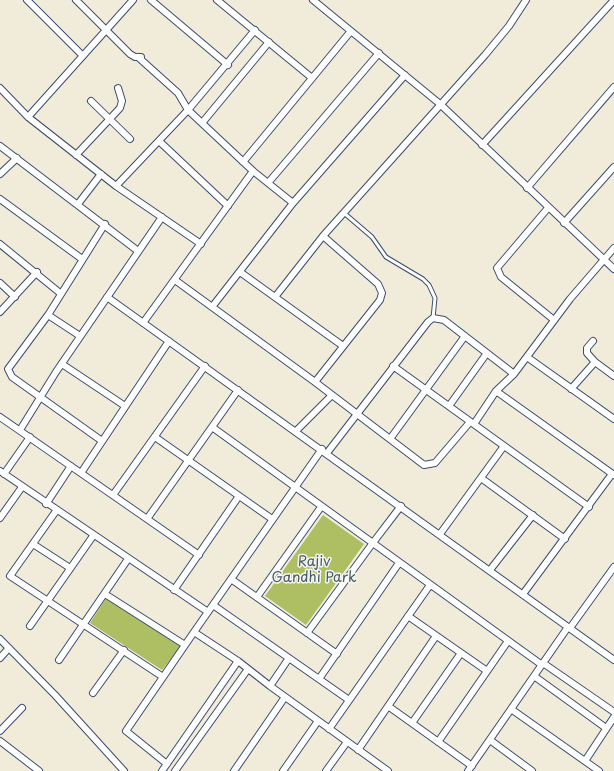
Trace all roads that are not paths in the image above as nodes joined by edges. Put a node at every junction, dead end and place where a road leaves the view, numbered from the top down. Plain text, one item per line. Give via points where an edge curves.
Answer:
1 (27, 0) edge
2 (76, 0) edge
3 (133, 0) edge
4 (217, 0) edge
5 (614, 0) edge
6 (154, 1) edge
7 (315, 1) edge
8 (523, 1) edge
9 (106, 30) junction
10 (255, 30) junction
11 (351, 31) junction
12 (270, 42) junction
13 (379, 53) junction
14 (83, 56) junction
15 (228, 65) junction
16 (405, 75) junction
17 (312, 78) junction
18 (614, 87) edge
19 (0, 88) edge
20 (118, 88) dead end
21 (91, 101) dead end
22 (440, 104) junction
23 (188, 110) junction
24 (28, 117) junction
25 (109, 120) junction
26 (202, 123) junction
27 (130, 139) dead end
28 (158, 141) junction
29 (482, 145) junction
30 (0, 146) edge
31 (76, 154) junction
32 (17, 158) junction
33 (243, 162) junction
34 (614, 167) edge
35 (254, 171) junction
36 (0, 174) edge
37 (101, 174) junction
38 (268, 183) junction
39 (116, 186) junction
40 (527, 188) junction
41 (0, 199) edge
42 (293, 203) junction
43 (78, 204) junction
44 (228, 206) junction
45 (548, 208) junction
46 (344, 213) junction
47 (162, 217) junction
48 (105, 224) junction
49 (564, 224) junction
50 (323, 236) junction
51 (0, 244) edge
52 (201, 244) junction
53 (614, 248) edge
54 (138, 251) junction
55 (82, 259) junction
56 (604, 260) junction
57 (614, 269) edge
58 (36, 272) junction
59 (240, 272) junction
60 (175, 280) junction
61 (0, 284) edge
62 (60, 293) junction
63 (15, 297) junction
64 (107, 297) junction
65 (275, 297) junction
66 (212, 307) junction
67 (0, 312) edge
68 (48, 315) junction
69 (433, 318) junction
70 (554, 320) junction
71 (143, 323) junction
72 (80, 336) junction
73 (465, 336) junction
74 (169, 341) junction
75 (593, 341) dead end
76 (343, 346) junction
77 (487, 353) junction
78 (526, 357) junction
79 (595, 362) junction
80 (62, 364) junction
81 (204, 366) junction
82 (393, 366) junction
83 (514, 374) junction
84 (614, 376) edge
85 (315, 382) junction
86 (425, 389) junction
87 (238, 390) junction
88 (571, 390) junction
89 (496, 391) junction
90 (332, 395) junction
91 (40, 397) junction
92 (125, 406) junction
93 (449, 406) junction
94 (357, 414) junction
95 (0, 417) edge
96 (614, 419) edge
97 (472, 423) junction
98 (212, 428) junction
99 (20, 430) junction
100 (296, 431) junction
101 (30, 437) junction
102 (155, 437) junction
103 (390, 439) junction
104 (102, 441) junction
105 (504, 446) junction
106 (324, 451) junction
107 (189, 460) junction
108 (71, 466) junction
109 (2, 473) edge
110 (81, 473) junction
111 (613, 475) edge
112 (481, 478) junction
113 (22, 487) junction
114 (294, 488) junction
115 (113, 496) junction
116 (239, 496) junction
117 (46, 504) junction
118 (401, 506) junction
119 (321, 507) junction
120 (589, 508) junction
121 (56, 511) junction
122 (533, 515) junction
123 (0, 518) edge
124 (147, 519) junction
125 (272, 519) junction
126 (440, 534) junction
127 (93, 536) junction
128 (565, 539) junction
129 (33, 544) junction
130 (372, 544) junction
131 (199, 555) junction
132 (128, 559) junction
133 (399, 563) junction
134 (614, 567) edge
135 (70, 568) junction
136 (490, 570) junction
137 (231, 579) junction
138 (430, 585) junction
139 (174, 590) junction
140 (105, 594) junction
141 (523, 594) junction
142 (257, 597) junction
143 (48, 600) junction
144 (213, 605) junction
145 (208, 612) junction
146 (408, 616) junction
147 (84, 624) junction
148 (30, 626) dead end
149 (569, 627) junction
150 (194, 632) junction
151 (307, 633) junction
152 (436, 636) junction
153 (0, 639) edge
154 (508, 641) junction
155 (185, 645) junction
156 (9, 648) junction
157 (124, 650) junction
158 (461, 653) junction
159 (337, 654) junction
160 (0, 658) edge
161 (289, 658) junction
162 (59, 660) dead end
163 (614, 660) edge
164 (238, 661) junction
165 (542, 664) junction
166 (248, 669) junction
167 (487, 671) junction
168 (164, 676) junction
169 (534, 676) junction
170 (319, 679) junction
171 (270, 686) junction
172 (93, 693) dead end
173 (285, 697) junction
174 (349, 700) junction
175 (388, 706) junction
176 (22, 708) dead end
177 (511, 709) junction
178 (614, 712) edge
179 (614, 717) edge
180 (318, 721) junction
181 (412, 723) junction
182 (606, 728) junction
183 (329, 729) junction
184 (0, 731) edge
185 (490, 740) junction
186 (0, 741) edge
187 (347, 742) junction
188 (438, 742) junction
189 (358, 750) junction
190 (585, 761) junction
191 (167, 764) junction
192 (470, 768) edge
193 (379, 769) edge
194 (595, 770) edge
195 (38, 771) edge
196 (124, 771) edge
197 (162, 771) edge
198 (175, 771) edge
199 (234, 771) edge
200 (283, 771) edge
201 (326, 771) edge
202 (388, 771) edge
203 (532, 771) edge

1 - 14 street
2 - 9 street
3 - 9 street
4 - 10 street
5 - 29 street
6 - 15 street
7 - 11 street
8 - 22 street via 504,31
9 - 14 street
9 - 23 street via 130,54 141,57 178,93
10 - 12 street
10 - 15 street
11 - 13 street
11 - 17 street
12 - 17 street
12 - 26 street
13 - 16 street
13 - 38 street
14 - 24 street
15 - 23 street
16 - 22 street
16 - 42 street
17 - 33 street
18 - 40 street
19 - 24 street
20 - 25 street via 122,104
21 - 25 street
22 - 29 street
22 - 46 street
23 - 26 street
23 - 28 street
24 - 31 street
25 - 27 street
25 - 31 street
26 - 33 street
28 - 39 street
28 - 44 street
29 - 40 street
30 - 32 street
31 - 37 street
32 - 36 street
32 - 43 street
33 - 35 street
34 - 49 street
35 - 38 street
35 - 44 street
37 - 39 street
37 - 43 street
38 - 42 street
39 - 47 street
40 - 45 street
41 - 55 street
42 - 59 street
43 - 48 street
44 - 52 street
45 - 49 street
45 - 70 street via 497,268 502,277
46 - 50 street
46 - 69 lane via 372,237 386,257 429,285 435,298
47 - 52 street
47 - 54 street
48 - 54 street
48 - 55 street
49 - 56 street
50 - 65 street
50 - 76 street via 378,284 382,293 380,300
51 - 58 street
52 - 60 street
53 - 56 street
54 - 64 street
55 - 62 street
56 - 57 street
56 - 70 street
58 - 62 street
58 - 63 street
59 - 65 street
59 - 66 street
60 - 66 street
60 - 71 street
61 - 63 street
62 - 68 street
63 - 67 street
64 - 71 street
64 - 72 street
65 - 76 street
66 - 85 street
68 - 72 street
68 - 91 street via 8,369 12,377
69 - 73 street via 444,320
69 - 82 street
70 - 78 street
71 - 74 street
72 - 80 street
73 - 77 street
73 - 86 street
74 - 81 street
74 - 92 street
75 - 79 street via 586,351
76 - 85 street
77 - 83 street
77 - 93 street
78 - 83 street
78 - 88 street
79 - 84 street
79 - 88 street
80 - 91 street
80 - 92 street
81 - 87 street
81 - 102 street
82 - 86 street
82 - 94 street
83 - 89 street
85 - 90 street
86 - 93 street
86 - 103 street
87 - 98 street
87 - 100 street
88 - 96 street
89 - 97 street
89 - 111 street
90 - 94 street
90 - 100 street
91 - 99 street
91 - 104 street
92 - 104 street
93 - 97 street
94 - 103 street
94 - 106 street
95 - 99 street
97 - 103 street via 440,459 430,465 424,464
97 - 105 street
98 - 107 street
98 - 114 street
99 - 101 street
100 - 106 street
101 - 108 street
101 - 109 street
102 - 107 street
102 - 115 street
104 - 110 street
105 - 112 street
105 - 120 street
106 - 114 street
106 - 118 street
107 - 116 street
107 - 124 street
108 - 110 street
108 - 117 street
109 - 113 street
110 - 115 street
111 - 120 street
112 - 122 street
112 - 126 street
113 - 117 street
113 - 123 street
114 - 119 street
114 - 125 street
115 - 124 street
116 - 125 street
116 - 131 street
117 - 121 street
118 - 126 street
118 - 130 street
119 - 130 street
119 - 142 street
120 - 128 street
121 - 127 street
121 - 129 street
122 - 128 street
122 - 136 street
124 - 131 street
125 - 137 street
126 - 136 street
127 - 132 street
127 - 135 street
128 - 141 street
129 - 135 street
129 - 143 street via 10,576
130 - 133 street
130 - 151 street
131 - 139 street
132 - 139 street
132 - 140 street
133 - 138 street
133 - 159 street
134 - 149 street
135 - 143 street
136 - 141 street
137 - 142 street
137 - 144 street
138 - 146 street
138 - 154 street
139 - 145 street
140 - 147 street
140 - 155 street
141 - 149 street
142 - 151 street
143 - 147 street
143 - 148 street
144 - 145 street
144 - 161 street
145 - 150 street
146 - 152 street
146 - 174 street
147 - 157 street
147 - 162 street
149 - 163 street
149 - 165 street
150 - 155 street
150 - 164 street
151 - 159 street
152 - 158 street
152 - 175 street
153 - 156 street
154 - 165 street
154 - 167 street
155 - 168 street
156 - 160 street
156 - 196 street
157 - 168 street
157 - 172 street
158 - 167 street
158 - 181 street
159 - 170 street
161 - 170 street
161 - 171 street
164 - 166 street
164 - 191 street
165 - 169 street
165 - 178 street
166 - 171 street
166 - 198 street
167 - 188 street
168 - 191 street via 126,731
169 - 177 street
169 - 182 street
170 - 174 street
171 - 173 street
173 - 180 street
173 - 199 street
174 - 183 street
175 - 181 street
175 - 189 street
176 - 184 street
177 - 185 street
177 - 190 street
179 - 182 street
180 - 183 street
180 - 200 street
181 - 188 street
182 - 190 street
183 - 187 street
185 - 192 street
185 - 203 street
186 - 195 street
187 - 189 street
187 - 201 street
188 - 192 street
189 - 193 street
190 - 194 street
191 - 197 street
193 - 202 street

